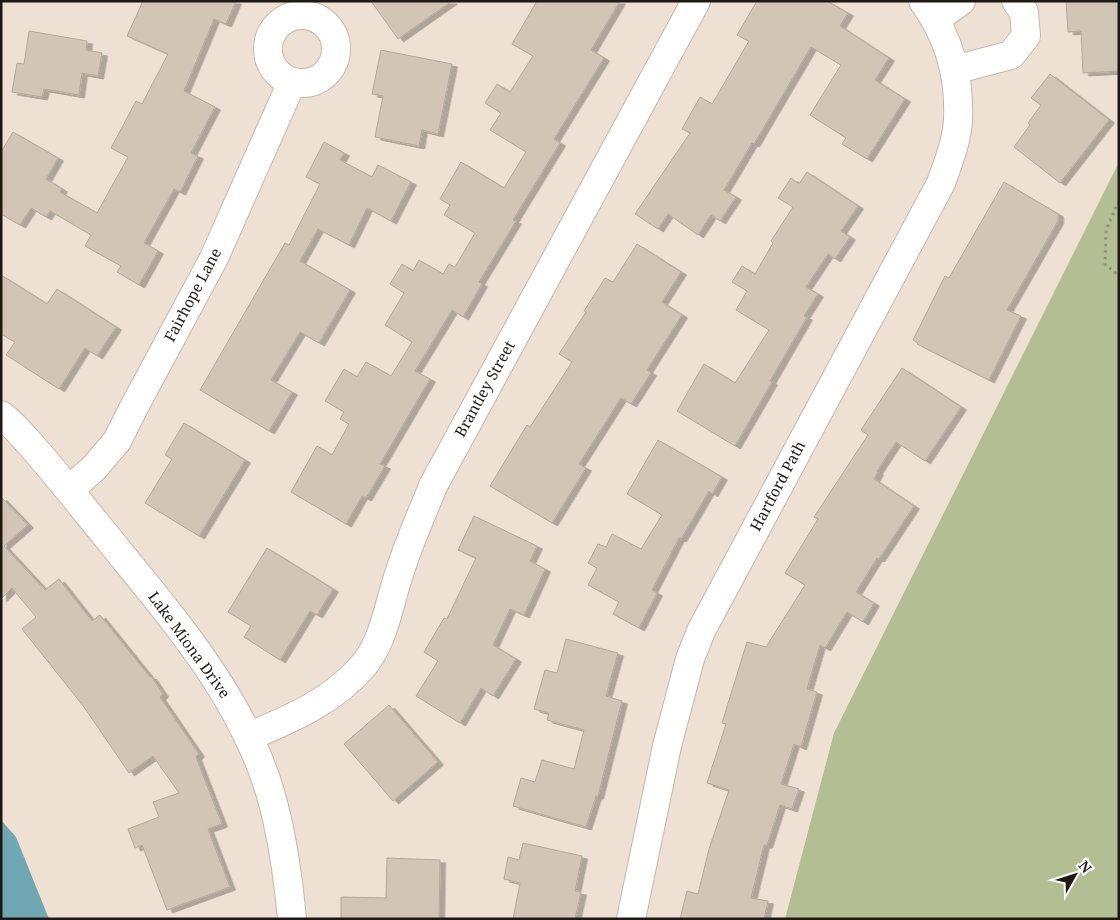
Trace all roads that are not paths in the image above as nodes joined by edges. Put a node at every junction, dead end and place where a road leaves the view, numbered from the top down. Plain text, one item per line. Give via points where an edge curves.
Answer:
1 (696, 1) edge
2 (961, 1) edge
3 (1016, 1) edge
4 (930, 10) edge
5 (954, 70) junction
6 (292, 82) dead end
7 (1, 415) edge
8 (69, 490) junction
9 (248, 737) junction
10 (292, 919) edge
11 (630, 919) edge

1 - 9 street, Brantley Street via 433,486 400,570 378,642 364,665 332,695 314,707
2 - 4 street, Hartford Path
3 - 5 street via 1024,12 1026,36 1011,55
4 - 5 street, Hartford Path via 950,49
5 - 11 street, Hartford Path via 958,121 941,183 718,597 690,658 667,746
6 - 8 street, Fairhope Lane via 214,258 117,441
7 - 8 street, Lake Miona Drive
8 - 9 street, Lake Miona Drive via 203,660
9 - 10 street, Lake Miona Drive via 270,791 280,831

